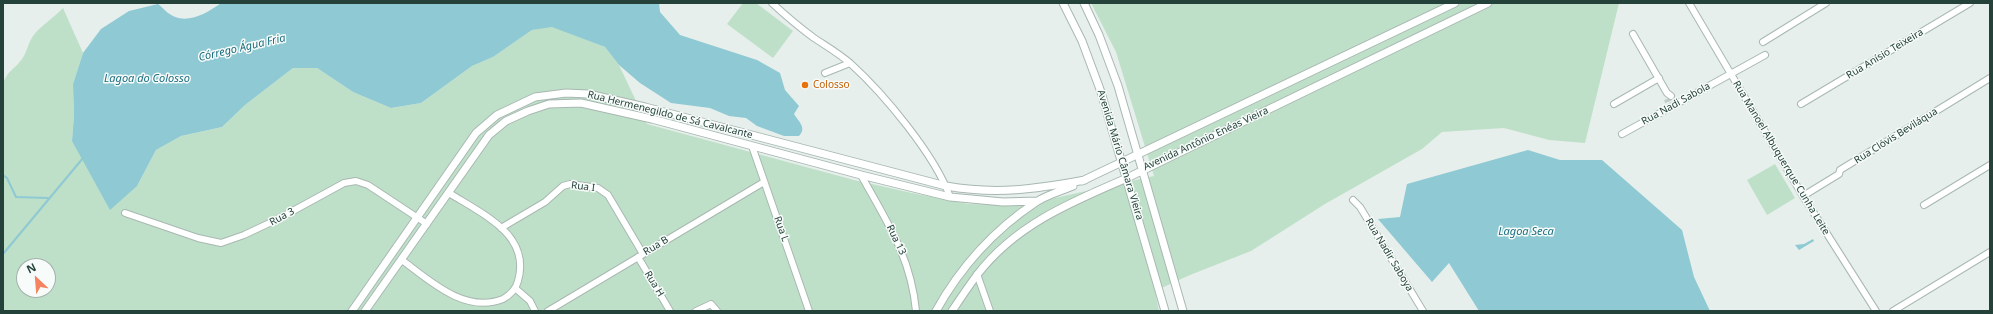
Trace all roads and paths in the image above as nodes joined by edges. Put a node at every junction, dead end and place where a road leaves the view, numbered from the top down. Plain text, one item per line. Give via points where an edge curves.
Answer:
1 (772, 3) edge
2 (1063, 3) edge
3 (1084, 3) edge
4 (1456, 3) edge
5 (1488, 3) edge
6 (1689, 3) edge
7 (1826, 3) edge
8 (1970, 3) edge
9 (1633, 34) dead end
10 (1763, 42) dead end
11 (1765, 55) dead end
12 (850, 63) junction
13 (826, 73) dead end
14 (1732, 74) junction
15 (1659, 78) junction
16 (1990, 78) edge
17 (1670, 100) junction
18 (1614, 104) dead end
19 (1801, 104) dead end
20 (1622, 134) dead end
21 (752, 146) junction
22 (1138, 155) junction
23 (1123, 163) junction
24 (1990, 165) edge
25 (1142, 170) junction
26 (862, 175) junction
27 (1127, 178) junction
28 (1085, 180) junction
29 (764, 182) junction
30 (946, 186) junction
31 (449, 193) junction
32 (1804, 196) junction
33 (950, 197) junction
34 (1353, 200) dead end
35 (1037, 201) junction
36 (1924, 205) dead end
37 (125, 213) dead end
38 (416, 217) junction
39 (427, 224) junction
40 (501, 228) junction
41 (1990, 252) edge
42 (641, 255) junction
43 (402, 260) junction
44 (977, 274) junction
45 (515, 288) junction
46 (352, 311) edge
47 (365, 311) edge
48 (536, 311) edge
49 (548, 311) edge
50 (670, 311) edge
51 (696, 311) edge
52 (717, 311) edge
53 (809, 311) edge
54 (916, 311) edge
55 (936, 311) edge
56 (952, 311) edge
57 (990, 311) edge
58 (1165, 311) edge
59 (1183, 311) edge
60 (1423, 311) edge
61 (1876, 311) edge
62 (1893, 311) edge

1 - 12 street
2 - 23 street, Avenida Mário Câmara Vieira via 1088,56
3 - 22 street, Avenida Mário Câmara Vieira via 1118,86
4 - 22 street, Avenida Antônio Enéas Vieira
5 - 25 street, Avenida Antônio Enéas Vieira
6 - 14 street, Rua Manoel Albuquerque Cunha Leite
7 - 10 street
8 - 19 street, Rua Anísio Teixeira
9 - 15 street
11 - 14 street, Rua Nadi Sabola
12 - 13 street
12 - 30 street via 889,104 921,146
14 - 17 street, Rua Nadi Sabola
14 - 32 street, Rua Manoel Albuquerque Cunha Leite
15 - 17 street
15 - 18 street
16 - 32 street, Rua Clóvis Beviláqua via 1840,170 1839,174
17 - 20 street, Rua Nadi Sabola
21 - 26 street, Rua Hermenegildo de Sá Cavalcante
21 - 29 street, Rua L
21 - 31 street, Rua Hermenegildo de Sá Cavalcante via 581,103 549,104 513,117 489,135
22 - 23 street, Avenida Antônio Enéas Vieira
22 - 25 street, Avenida Mário Câmara Vieira
23 - 27 street, Avenida Mário Câmara Vieira
23 - 28 street, Avenida Antônio Enéas Vieira
24 - 36 street
25 - 27 street, Avenida Antônio Enéas Vieira
25 - 59 street, Avenida Mário Câmara Vieira
26 - 33 street, Rua Hermenegildo de Sá Cavalcante
26 - 54 street, Rua 13 via 903,253 913,284
27 - 44 street, Avenida Antônio Enéas Vieira via 1042,217 1002,249
27 - 58 street, Avenida Mário Câmara Vieira
28 - 30 street, Rua Hermenegildo de Sá Cavalcante via 1033,190 970,190
28 - 35 street, Avenida Antônio Enéas Vieira
29 - 42 street, Rua B
29 - 53 street, Rua L
30 - 33 street
30 - 38 street, Rua Hermenegildo de Sá Cavalcante via 644,107 588,94 566,93 535,97 521,102 480,128
31 - 39 street, Rua Hermenegildo de Sá Cavalcante
31 - 40 street
32 - 61 street, Rua Manoel Albuquerque Cunha Leite
33 - 35 street, Rua Hermenegildo de Sá Cavalcante via 1003,202
34 - 60 street, Rua Nadir Saboya via 1360,207
35 - 55 street, Avenida Antônio Enéas Vieira via 978,250
37 - 38 street, Rua 3 via 198,238 221,243 280,218 344,183 356,181 368,185
38 - 39 street, Rua 3
38 - 46 street, Rua Hermenegildo de Sá Cavalcante
39 - 43 street, Rua Hermenegildo de Sá Cavalcante
40 - 42 street, Rua I via 545,202 563,186 570,184 591,187 601,189 608,195
40 - 45 street via 512,238 519,257 520,269
41 - 62 street
42 - 49 street, Rua B
42 - 50 street, Rua H
43 - 45 street via 456,299 473,305 496,302
43 - 47 street, Rua Hermenegildo de Sá Cavalcante
44 - 56 street, Avenida Antônio Enéas Vieira
44 - 57 street
45 - 48 street via 530,301
51 - 52 street via 711,304

